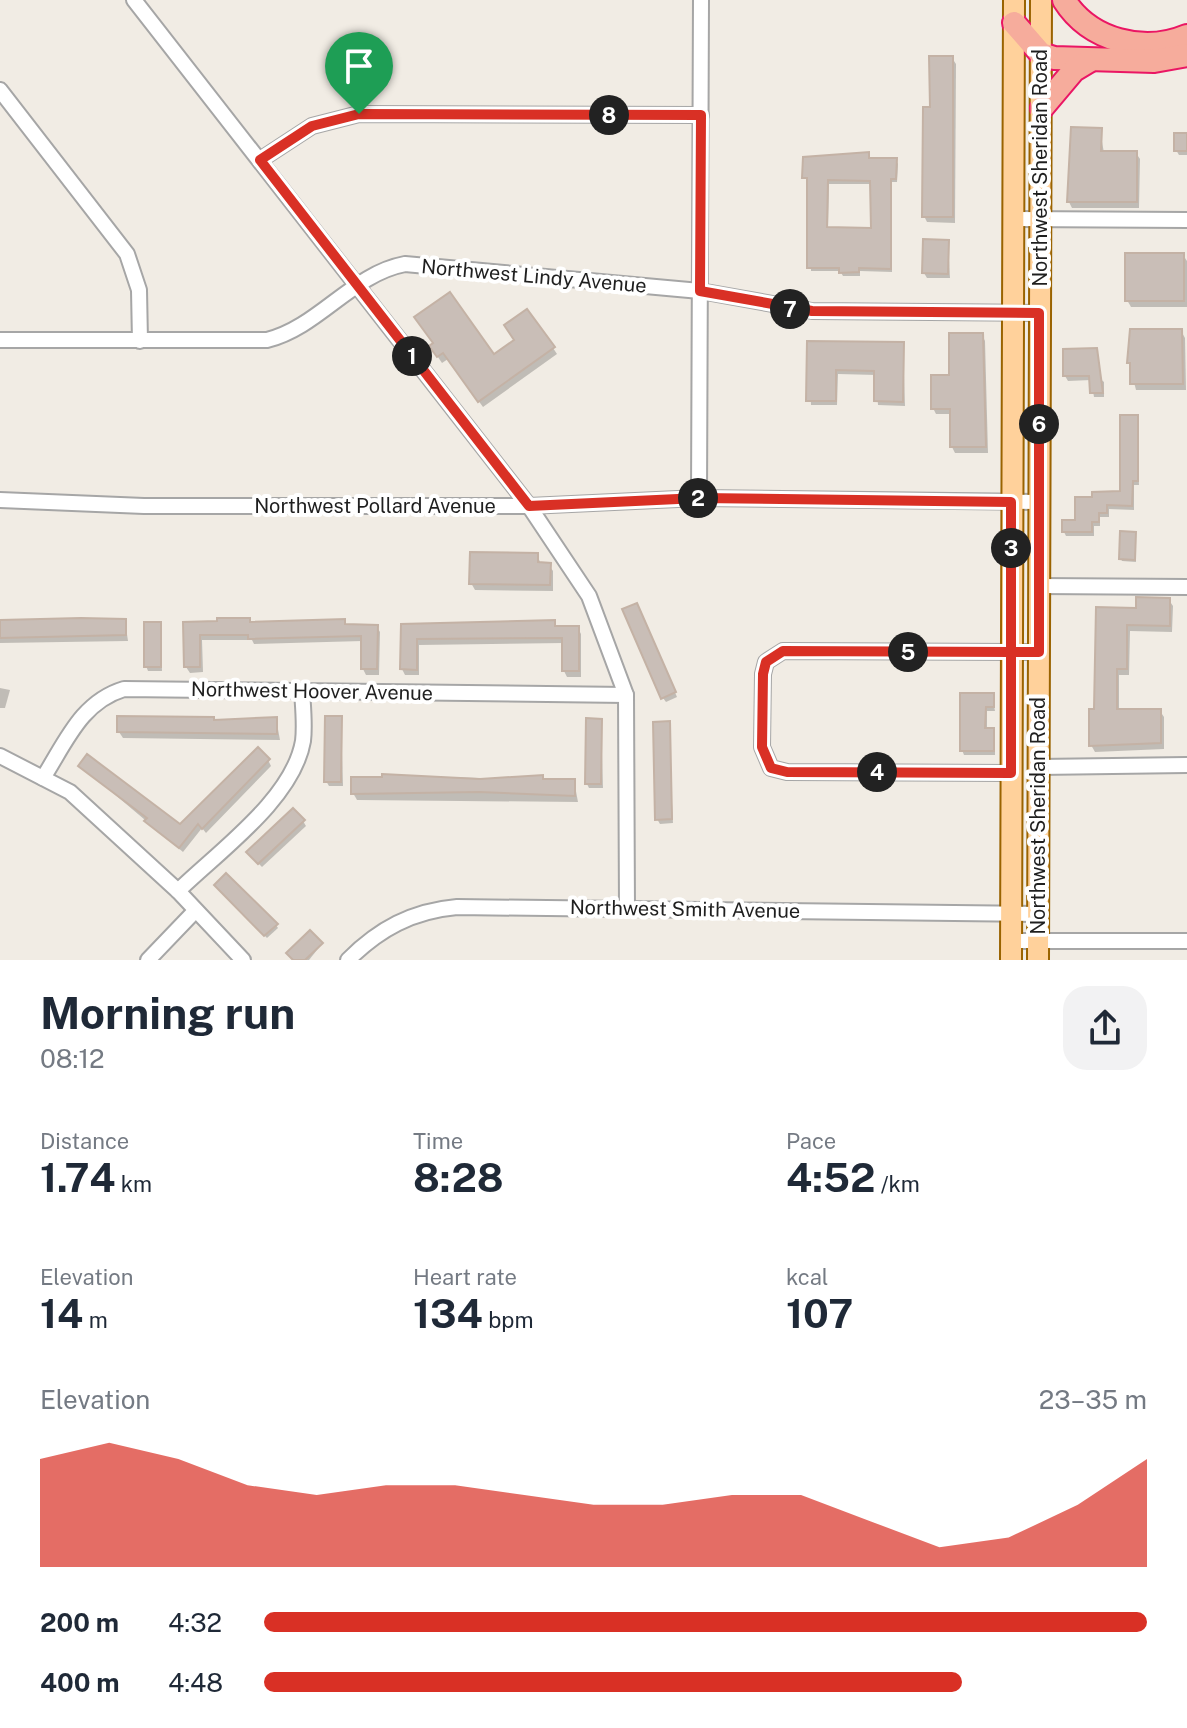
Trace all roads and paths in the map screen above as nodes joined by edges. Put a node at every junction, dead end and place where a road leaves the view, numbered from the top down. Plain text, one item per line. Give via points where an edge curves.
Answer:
1 (134, 0) edge
2 (701, 0) edge
3 (1014, 0) edge
4 (1041, 0) edge
5 (1064, 0) edge
6 (1014, 23) junction
7 (1187, 36) edge
8 (1041, 54) junction
9 (1187, 55) edge
10 (1089, 61) junction
11 (0, 90) edge
12 (1042, 108) junction
13 (701, 115) junction
14 (260, 160) junction
15 (1013, 219) junction
16 (1042, 219) junction
17 (1187, 220) edge
18 (357, 286) junction
19 (700, 291) junction
20 (1012, 313) junction
21 (1039, 313) junction
22 (0, 340) edge
23 (140, 341) junction
24 (699, 498) junction
25 (0, 500) edge
26 (1011, 502) junction
27 (1039, 502) junction
28 (529, 506) junction
29 (1039, 586) junction
30 (1187, 587) edge
31 (1011, 652) junction
32 (1039, 652) junction
33 (302, 691) junction
34 (626, 695) junction
35 (0, 756) edge
36 (1187, 765) edge
37 (1039, 767) junction
38 (1011, 773) junction
39 (43, 778) junction
40 (178, 891) junction
41 (627, 908) junction
42 (195, 911) junction
43 (1011, 914) junction
44 (1039, 914) junction
45 (1187, 941) edge
46 (1038, 950) edge
47 (1011, 951) edge
48 (148, 960) edge
49 (243, 960) edge
50 (348, 960) edge

1 - 14 street
2 - 13 street
3 - 6 main road, Northwest Sheridan Road
4 - 8 main road, Northwest Sheridan Road
5 - 7 highway via 1114,39 1141,45
6 - 8 highway
6 - 15 main road, Northwest Sheridan Road
8 - 10 highway
8 - 12 main road, Northwest Sheridan Road
9 - 10 highway
10 - 12 highway via 1074,70
11 - 23 street via 127,254 139,290
12 - 16 main road, Northwest Sheridan Road
13 - 14 street via 359,114 312,126
13 - 19 street
14 - 18 street
15 - 16 street
15 - 20 main road, Northwest Sheridan Road
16 - 17 street
16 - 21 main road, Northwest Sheridan Road
18 - 19 street, Northwest Lindy Avenue via 388,267 422,265
18 - 23 street, Northwest Lindy Avenue via 305,325 267,340
18 - 28 street
19 - 20 street, Northwest Lindy Avenue via 812,311
19 - 24 street
20 - 21 street, Northwest Lindy Avenue
20 - 26 main road, Northwest Sheridan Road
21 - 27 main road, Northwest Sheridan Road
22 - 23 street, Northwest Lindy Avenue
24 - 26 street, Northwest Pollard Avenue
24 - 28 street, Northwest Pollard Avenue
25 - 28 street, Northwest Pollard Avenue via 144,506
26 - 27 street, Northwest Pollard Avenue
26 - 31 main road, Northwest Sheridan Road
27 - 29 main road, Northwest Sheridan Road
28 - 34 street via 589,596
29 - 30 street
29 - 32 main road, Northwest Sheridan Road
31 - 32 street
31 - 38 main road, Northwest Sheridan Road
31 - 38 street via 783,651 766,662 762,712 765,759 771,768 787,772
32 - 37 main road, Northwest Sheridan Road
33 - 34 street, Northwest Hoover Avenue
33 - 39 street, Northwest Hoover Avenue via 124,689 103,695 86,708
33 - 40 street via 303,739 279,794
34 - 41 street
35 - 39 street
36 - 37 street
37 - 44 main road, Northwest Sheridan Road
38 - 43 main road, Northwest Sheridan Road
39 - 40 street via 70,792
40 - 42 street
41 - 43 street, Northwest Smith Avenue
41 - 50 street, Northwest Smith Avenue via 435,909 374,934
42 - 48 street
42 - 49 street
43 - 44 street, Northwest Smith Avenue
43 - 47 main road, Northwest Sheridan Road
44 - 46 main road, Northwest Sheridan Road
45 - 46 street
46 - 47 street

